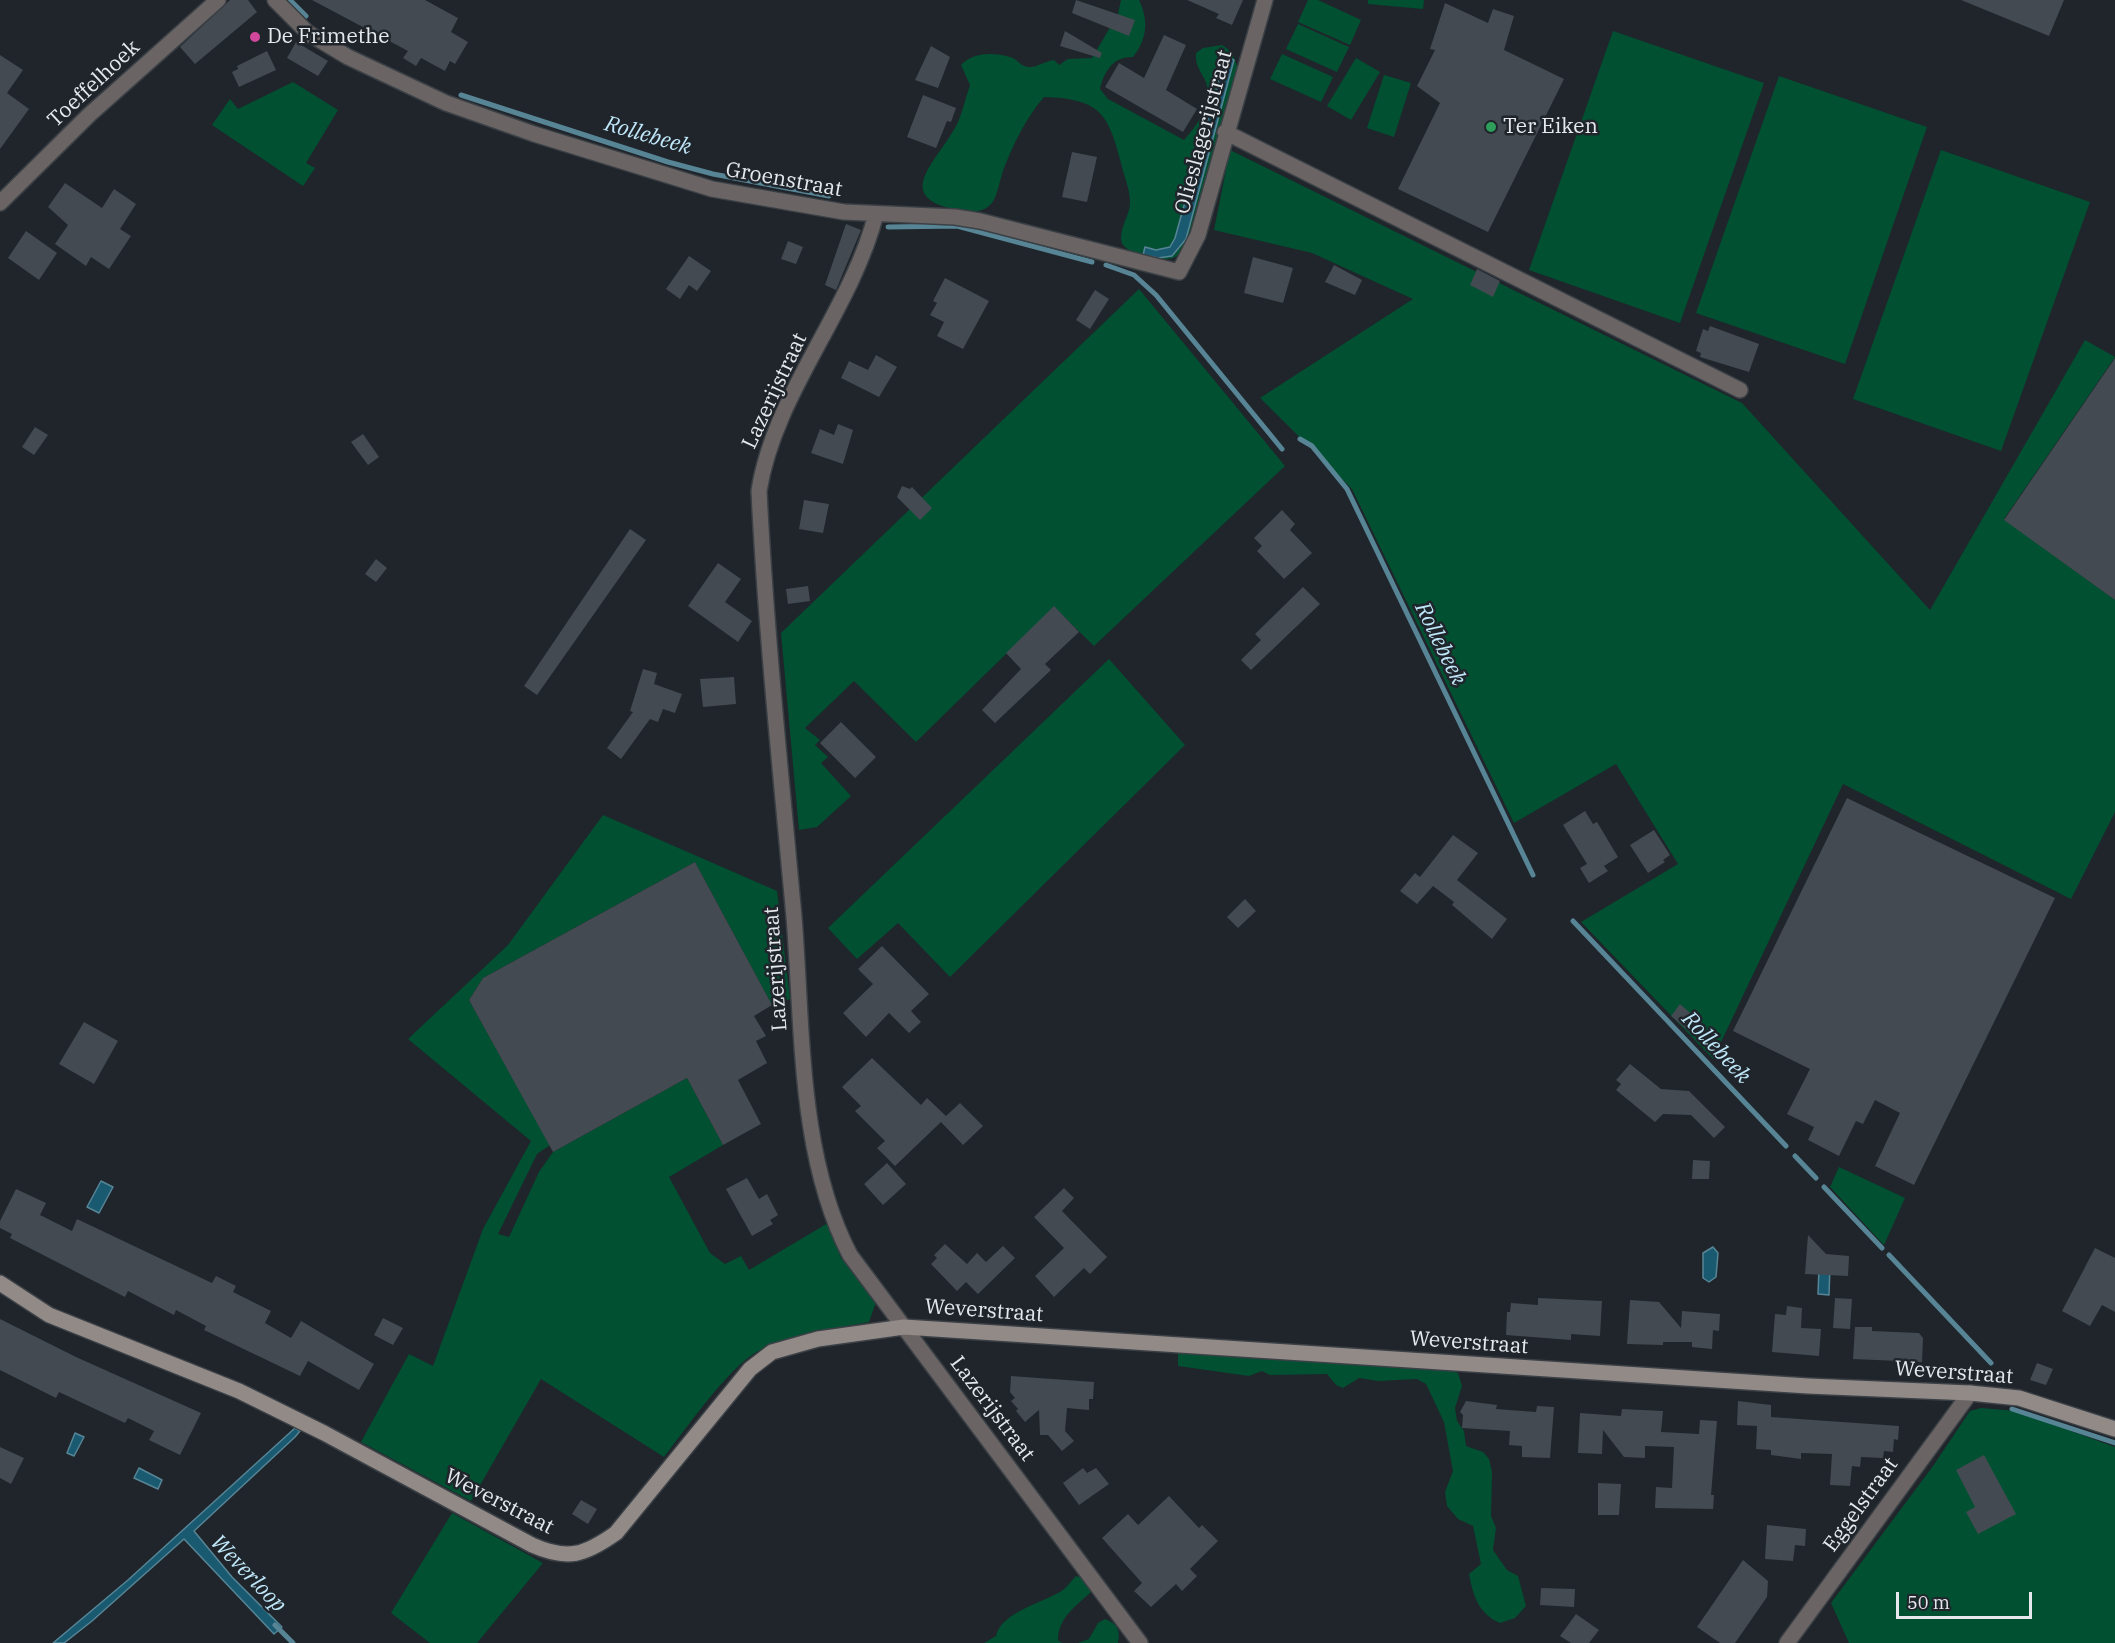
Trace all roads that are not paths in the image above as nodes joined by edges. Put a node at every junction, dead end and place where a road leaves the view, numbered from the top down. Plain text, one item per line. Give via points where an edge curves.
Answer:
1 (218, 0) edge
2 (275, 0) edge
3 (1265, 0) edge
4 (1225, 132) junction
5 (0, 202) edge
6 (876, 214) junction
7 (1179, 272) joint
8 (1740, 390) dead end
9 (0, 1283) edge
10 (904, 1327) junction
11 (1970, 1393) junction
12 (2115, 1429) edge
13 (1140, 1643) edge
14 (1787, 1643) edge

1 - 5 street, Toeffelhoek via 89,115
2 - 6 street, Groenstraat via 308,33 348,57 446,103 712,189
3 - 4 street, Olieslagerijstraat
4 - 7 street, Olieslagerijstraat via 1198,235
4 - 8 street
6 - 7 street, Groenstraat via 980,221
6 - 10 street, Lazerijstraat via 850,287 770,444 759,490 804,1060 816,1163 833,1219 850,1255
9 - 10 street, Weverstraat via 49,1315 239,1391 532,1545 568,1555 591,1550 616,1533 750,1369 772,1352 818,1339
10 - 11 street, Weverstraat via 1808,1386
10 - 13 street, Lazerijstraat
11 - 12 street, Weverstraat via 2019,1398
11 - 14 street, Eggelstraat

